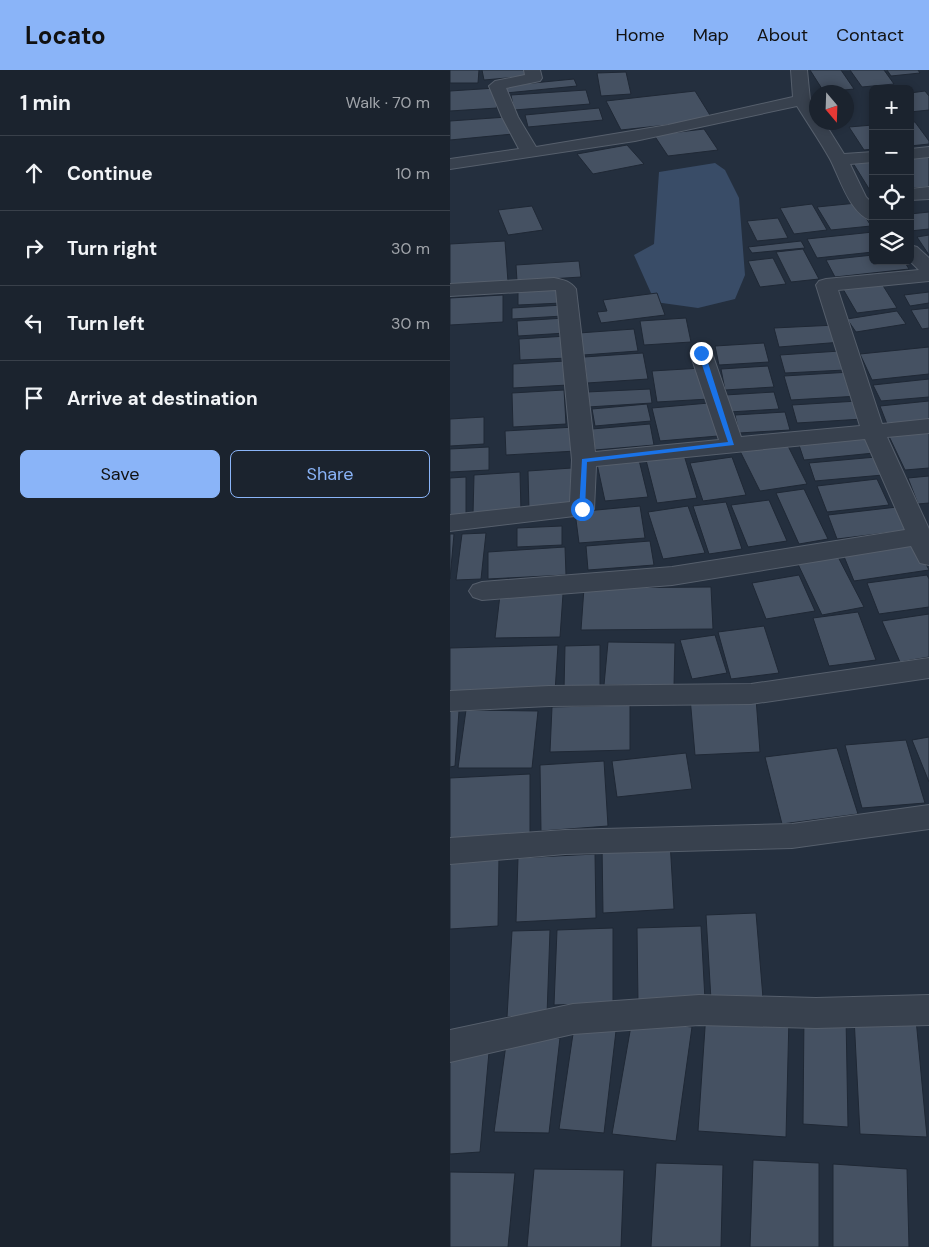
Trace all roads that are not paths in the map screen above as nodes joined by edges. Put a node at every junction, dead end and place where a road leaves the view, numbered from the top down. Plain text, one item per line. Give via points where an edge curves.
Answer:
1 (532, 70) edge
2 (800, 70) edge
3 (802, 100) junction
4 (929, 152) edge
5 (530, 153) junction
6 (914, 154) edge
7 (869, 157) edge
8 (839, 160) junction
9 (450, 164) edge
10 (929, 193) edge
11 (914, 195) edge
12 (865, 198) edge
13 (914, 255) edge
14 (929, 268) edge
15 (929, 275) edge
16 (450, 290) edge
17 (701, 353) dead end
18 (929, 426) edge
19 (873, 432) junction
20 (732, 444) junction
21 (584, 460) junction
22 (450, 523) edge
23 (925, 547) edge
24 (482, 591) dead end
25 (929, 668) edge
26 (450, 701) edge
27 (929, 817) edge
28 (450, 851) edge
29 (929, 1010) edge
30 (450, 1046) edge

1 - 5 street via 534,78 497,86
2 - 3 street
3 - 5 street via 602,144
3 - 8 street
4 - 6 street
5 - 9 street
7 - 8 street
8 - 12 street
10 - 11 street
13 - 14 street
15 - 19 street via 826,285
16 - 21 street via 564,286
17 - 20 street
18 - 19 street
19 - 20 street
19 - 23 street
20 - 21 street
21 - 22 street via 582,509
23 - 24 street via 672,576
25 - 26 street via 751,694 549,696
27 - 28 street via 792,836 565,842
29 - 30 street via 816,1013 699,1010 573,1019

